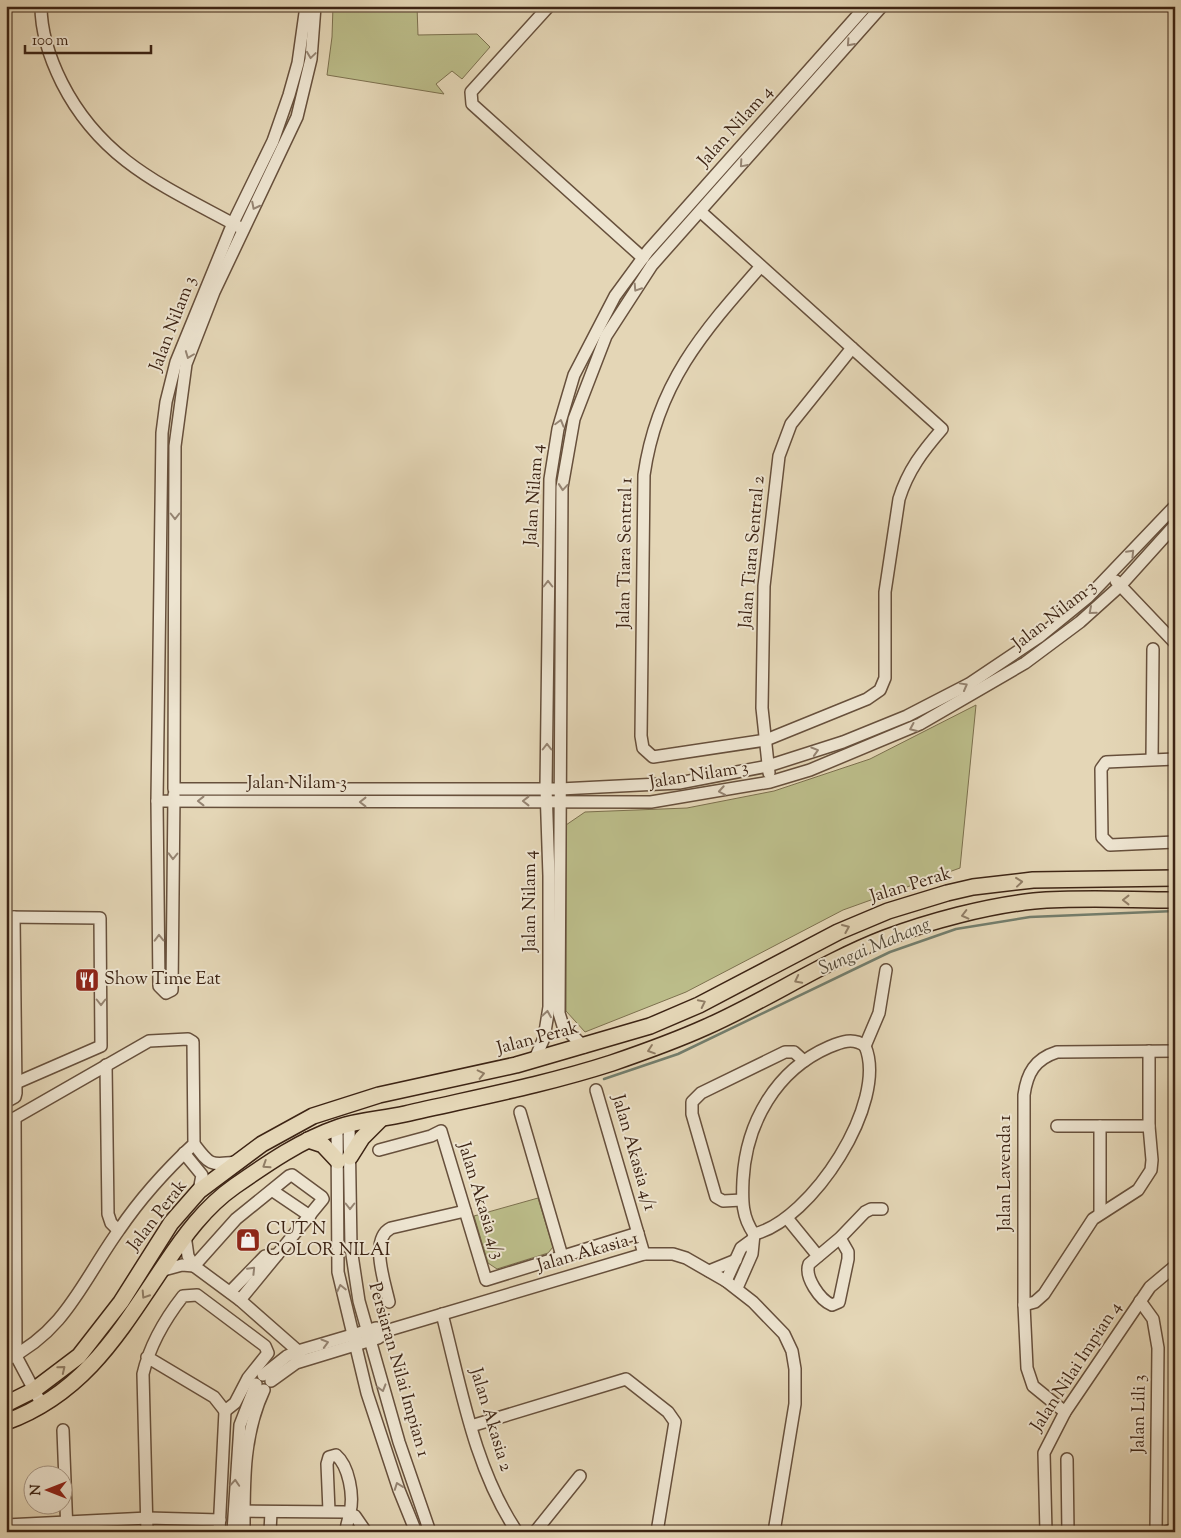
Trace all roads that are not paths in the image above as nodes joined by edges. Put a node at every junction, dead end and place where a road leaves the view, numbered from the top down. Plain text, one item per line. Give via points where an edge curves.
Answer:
1 (41, 6) edge
2 (306, 6) edge
3 (315, 6) edge
4 (549, 6) edge
5 (866, 6) edge
6 (882, 6) edge
7 (701, 212) junction
8 (238, 226) junction
9 (643, 258) junction
10 (761, 266) junction
11 (852, 348) junction
12 (1175, 506) edge
13 (1175, 526) edge
14 (1110, 575) junction
15 (1120, 586) junction
16 (1175, 644) edge
17 (1154, 649) dead end
18 (766, 740) junction
19 (1175, 759) edge
20 (1152, 760) junction
21 (768, 766) junction
22 (770, 782) junction
23 (546, 788) junction
24 (560, 789) junction
25 (158, 795) junction
26 (174, 795) junction
27 (547, 801) junction
28 (560, 801) junction
29 (1175, 842) edge
30 (1175, 878) edge
31 (1175, 900) edge
32 (10, 917) edge
33 (886, 970) dead end
34 (865, 1046) junction
35 (584, 1047) junction
36 (1149, 1051) junction
37 (1175, 1051) edge
38 (534, 1060) junction
39 (804, 1060) junction
40 (106, 1065) junction
41 (16, 1083) junction
42 (434, 1085) junction
43 (596, 1090) dead end
44 (6, 1102) edge
45 (520, 1112) dead end
46 (380, 1120) junction
47 (11, 1121) edge
48 (343, 1124) junction
49 (1057, 1126) dead end
50 (1100, 1126) junction
51 (1149, 1126) junction
52 (286, 1130) junction
53 (308, 1140) junction
54 (194, 1144) junction
55 (379, 1150) dead end
56 (184, 1153) junction
57 (344, 1159) junction
58 (235, 1162) junction
59 (199, 1191) junction
60 (273, 1191) junction
61 (742, 1200) junction
62 (882, 1209) dead end
63 (465, 1211) junction
64 (1100, 1213) junction
65 (310, 1216) junction
66 (787, 1218) junction
67 (118, 1230) junction
68 (638, 1233) junction
69 (185, 1235) junction
70 (753, 1237) junction
71 (840, 1238) junction
72 (644, 1254) junction
73 (278, 1255) junction
74 (562, 1256) junction
75 (818, 1256) junction
76 (736, 1260) junction
77 (194, 1266) junction
78 (1175, 1266) edge
79 (160, 1271) junction
80 (710, 1271) junction
81 (744, 1271) junction
82 (726, 1281) junction
83 (737, 1288) junction
84 (230, 1292) junction
85 (240, 1300) junction
86 (1140, 1301) junction
87 (389, 1302) dead end
88 (752, 1302) junction
89 (1024, 1305) junction
90 (442, 1314) junction
91 (368, 1336) junction
92 (354, 1340) junction
93 (300, 1356) junction
94 (147, 1357) junction
95 (11, 1358) edge
96 (34, 1390) junction
97 (6, 1404) edge
98 (42, 1405) junction
99 (225, 1411) junction
100 (1065, 1412) junction
101 (6, 1422) edge
102 (471, 1426) junction
103 (62, 1430) dead end
104 (1067, 1459) dead end
105 (580, 1476) dead end
106 (239, 1511) junction
107 (329, 1511) junction
108 (271, 1512) junction
109 (350, 1513) junction
110 (148, 1518) junction
111 (220, 1520) junction
112 (6, 1525) edge
113 (68, 1526) edge
114 (1175, 1529) edge
115 (147, 1532) edge
116 (220, 1532) edge
117 (234, 1532) edge
118 (244, 1532) edge
119 (270, 1532) edge
120 (346, 1532) edge
121 (366, 1532) edge
122 (416, 1532) edge
123 (430, 1532) edge
124 (517, 1532) edge
125 (535, 1532) edge
126 (657, 1532) edge
127 (774, 1532) edge
128 (1046, 1532) edge
129 (1068, 1532) edge
130 (1156, 1532) edge
131 (1166, 1532) edge

1 - 8 street via 46,44 56,72 91,129 119,158 146,176
2 - 8 street, Jalan Nilam 3 via 298,63 286,104
3 -> 8 street, Jalan Nilam 3 via 311,59 297,117
4 - 9 street via 471,92 472,104
5 - 9 street, Jalan Nilam 4
6 -> 7 street, Jalan Nilam 4
7 - 10 street
7 -> 24 street, Jalan Nilam 4 via 652,265 606,336 574,419 562,486
8 - 25 street, Jalan Nilam 3 via 176,362 166,402 162,433
8 -> 26 street, Jalan Nilam 3 via 186,364 178,415 175,446
23 -> 9 street, Jalan Nilam 4 via 550,479 558,429 574,375 595,332 615,296
10 - 11 street
10 - 18 street, Jalan Tiara Sentral 1 via 681,366 668,389 652,435 644,475 641,736 645,752 658,758
11 - 18 street, Jalan Tiara Sentral 2 via 791,424 779,456 764,586 762,708
11 - 18 street via 942,429 916,459 899,499 885,592 885,678 880,690 868,699
14 -> 12 street, Jalan Nilam 3
13 - 15 street, Jalan Nilam 3
14 - 15 street
21 -> 14 street, Jalan Nilam 3 via 843,742 907,716 969,684 1055,625
15 - 16 street
15 -> 22 street, Jalan Nilam 3 via 1080,622 1025,663 965,700 860,751
17 - 20 street
18 - 21 street, Jalan Tiara Sentral 2
19 - 20 street
20 - 29 street via 1102,764 1102,837 1110,845
21 - 22 street, Jalan Tiara Sentral 2
21 - 24 street, Jalan Nilam 3 via 679,783
22 -> 28 street, Jalan Nilam 3 via 651,802
23 - 24 street, Jalan Nilam 3
23 - 26 street, Jalan Nilam 3
23 - 27 street, Jalan Nilam 4
24 - 28 street, Jalan Nilam 4
25 - 26 street
26 -> 25 street, Jalan Nilam 3 via 172,990 166,993 159,986
27 -> 26 street, Jalan Nilam 3
27 - 28 street, Jalan Nilam 3
38 -> 27 street, Jalan Nilam 4 via 544,1038 549,1007
28 - 35 street, Jalan Nilam 4 via 559,1014 563,1026
35 -> 30 main road, Jalan Perak via 683,1012 838,932 888,910 973,888 1033,880
31 -> 46 main road, Jalan Perak via 1035,901 941,921 849,954 658,1048 522,1087
32 - 41 street
32 -> 41 street via 100,918 101,1046
33 - 34 street via 879,1014
34 - 39 street via 847,1041
34 - 66 street via 869,1059 866,1089 850,1142 834,1167
35 - 38 main road, Jalan Perak
36 - 37 street, Jalan Lavenda 1
36 - 51 street
36 - 89 street, Jalan Lavenda 1 via 1057,1052 1039,1061 1028,1075 1024,1095
42 -> 38 main road, Jalan Perak
39 - 61 street via 770,1095 753,1127 745,1152
39 - 61 street via 794,1052 785,1052 701,1093 692,1102 692,1114 716,1197 723,1201
40 - 47 street
40 - 54 street via 149,1041 191,1040
40 - 67 street via 108,1214
41 - 44 street via 16,1095
42 - 48 main road via 411,1096 349,1113
42 - 52 main road, Jalan Perak via 351,1102
43 - 68 street, Jalan Akasia 4/1
45 - 74 street
46 - 48 main road, Jalan Perak
46 - 57 main road
47 - 95 street
48 - 52 main road via 331,1117
48 - 53 main road, Jalan Perak
48 - 57 street, Persiaran Nilai Impian 1
49 - 50 street
50 - 51 street
50 - 64 street
51 - 64 street via 1150,1170 1138,1190
52 - 58 main road, Jalan Perak
53 - 57 main road via 324,1145
53 -> 69 main road, Jalan Perak via 221,1196
54 - 56 street
54 - 58 street via 214,1165
55 - 63 street, Jalan Akasia 4/3 via 441,1131
56 - 59 street via 202,1175
56 - 67 street
57 -> 91 street, Persiaran Nilai Impian 1 via 352,1263
92 -> 57 street, Persiaran Nilai Impian 1 via 337,1263
58 - 59 main road, Jalan Perak
96 -> 59 main road, Jalan Perak via 60,1372 95,1337 171,1223
60 - 65 street
60 - 65 street via 292,1175 322,1197
60 - 77 street via 236,1219
61 - 70 street via 744,1219
62 - 71 street via 865,1212
63 - 74 street, Jalan Akasia 4/3 via 486,1280
63 - 87 street via 384,1232 379,1246
64 - 89 street via 1085,1230 1044,1294 1035,1302
65 - 73 street
66 - 70 street
66 - 75 street
67 - 95 street via 72,1304 43,1335
68 - 72 street, Jalan Akasia 4/1
68 - 74 street
69 - 77 street via 188,1256
69 - 79 main road, Jalan Perak
70 - 76 street via 743,1246
70 - 81 street via 752,1252
71 - 75 street
71 - 75 street via 848,1255 840,1298 835,1305 826,1302 809,1278 808,1267
72 - 80 street, Jalan Akasia 1 via 680,1256
72 - 90 street, Jalan Akasia 1
84 -> 73 street via 265,1256
73 - 85 street
76 - 80 street
76 - 82 street
77 - 79 street via 182,1265
77 - 84 street
78 - 86 street, Jalan Nilai Impian 4 via 1154,1282
79 -> 98 main road, Jalan Perak via 96,1362 72,1385
80 - 82 street, Jalan Akasia 1
81 - 83 street
81 - 88 street
82 - 83 street, Jalan Akasia 1
83 - 88 street, Jalan Akasia 1
84 - 85 street
85 - 93 street
86 - 100 street, Jalan Nilai Impian 4
86 - 130 street, Jalan Lili 3 via 1153,1319 1158,1348
88 - 127 street, Jalan Akasia 1 via 784,1334 792,1350 795,1369 795,1404
89 - 100 street, Jalan Lavenda 1 via 1030,1378 1038,1391
90 - 91 street, Jalan Akasia 1 via 389,1330 378,1338
90 - 102 street, Jalan Akasia 2
91 - 92 street, Jalan Akasia 1
91 -> 123 street, Persiaran Nilai Impian 1 via 396,1434
92 - 93 street, Jalan Akasia 1
122 -> 92 street, Persiaran Nilai Impian 1 via 383,1444
93 - 106 street, Jalan Akasia 1 via 287,1356 264,1383 240,1425
94 - 99 street via 214,1397
94 - 99 street via 167,1318 183,1296 197,1295 265,1346 268,1353 248,1378 235,1403
94 - 110 street via 143,1374
95 - 96 street
96 - 97 main road, Jalan Perak
96 - 98 street
98 - 101 main road, Jalan Perak
99 - 111 street
100 - 128 street, Jalan Nilai Impian 4 via 1044,1453
102 - 124 street, Jalan Akasia 2 via 484,1469
102 - 126 street via 626,1379 668,1412 675,1422
103 - 113 street
104 - 129 street
105 - 125 street
106 - 108 street
106 - 117 street
106 - 118 street
107 - 108 street
107 - 109 street
107 - 109 street via 327,1464 330,1457 336,1455 348,1482
108 - 119 street
109 - 120 street
109 - 121 street
110 - 111 street
110 - 113 street
110 - 115 street
111 - 116 street
112 - 113 street
114 - 131 street

